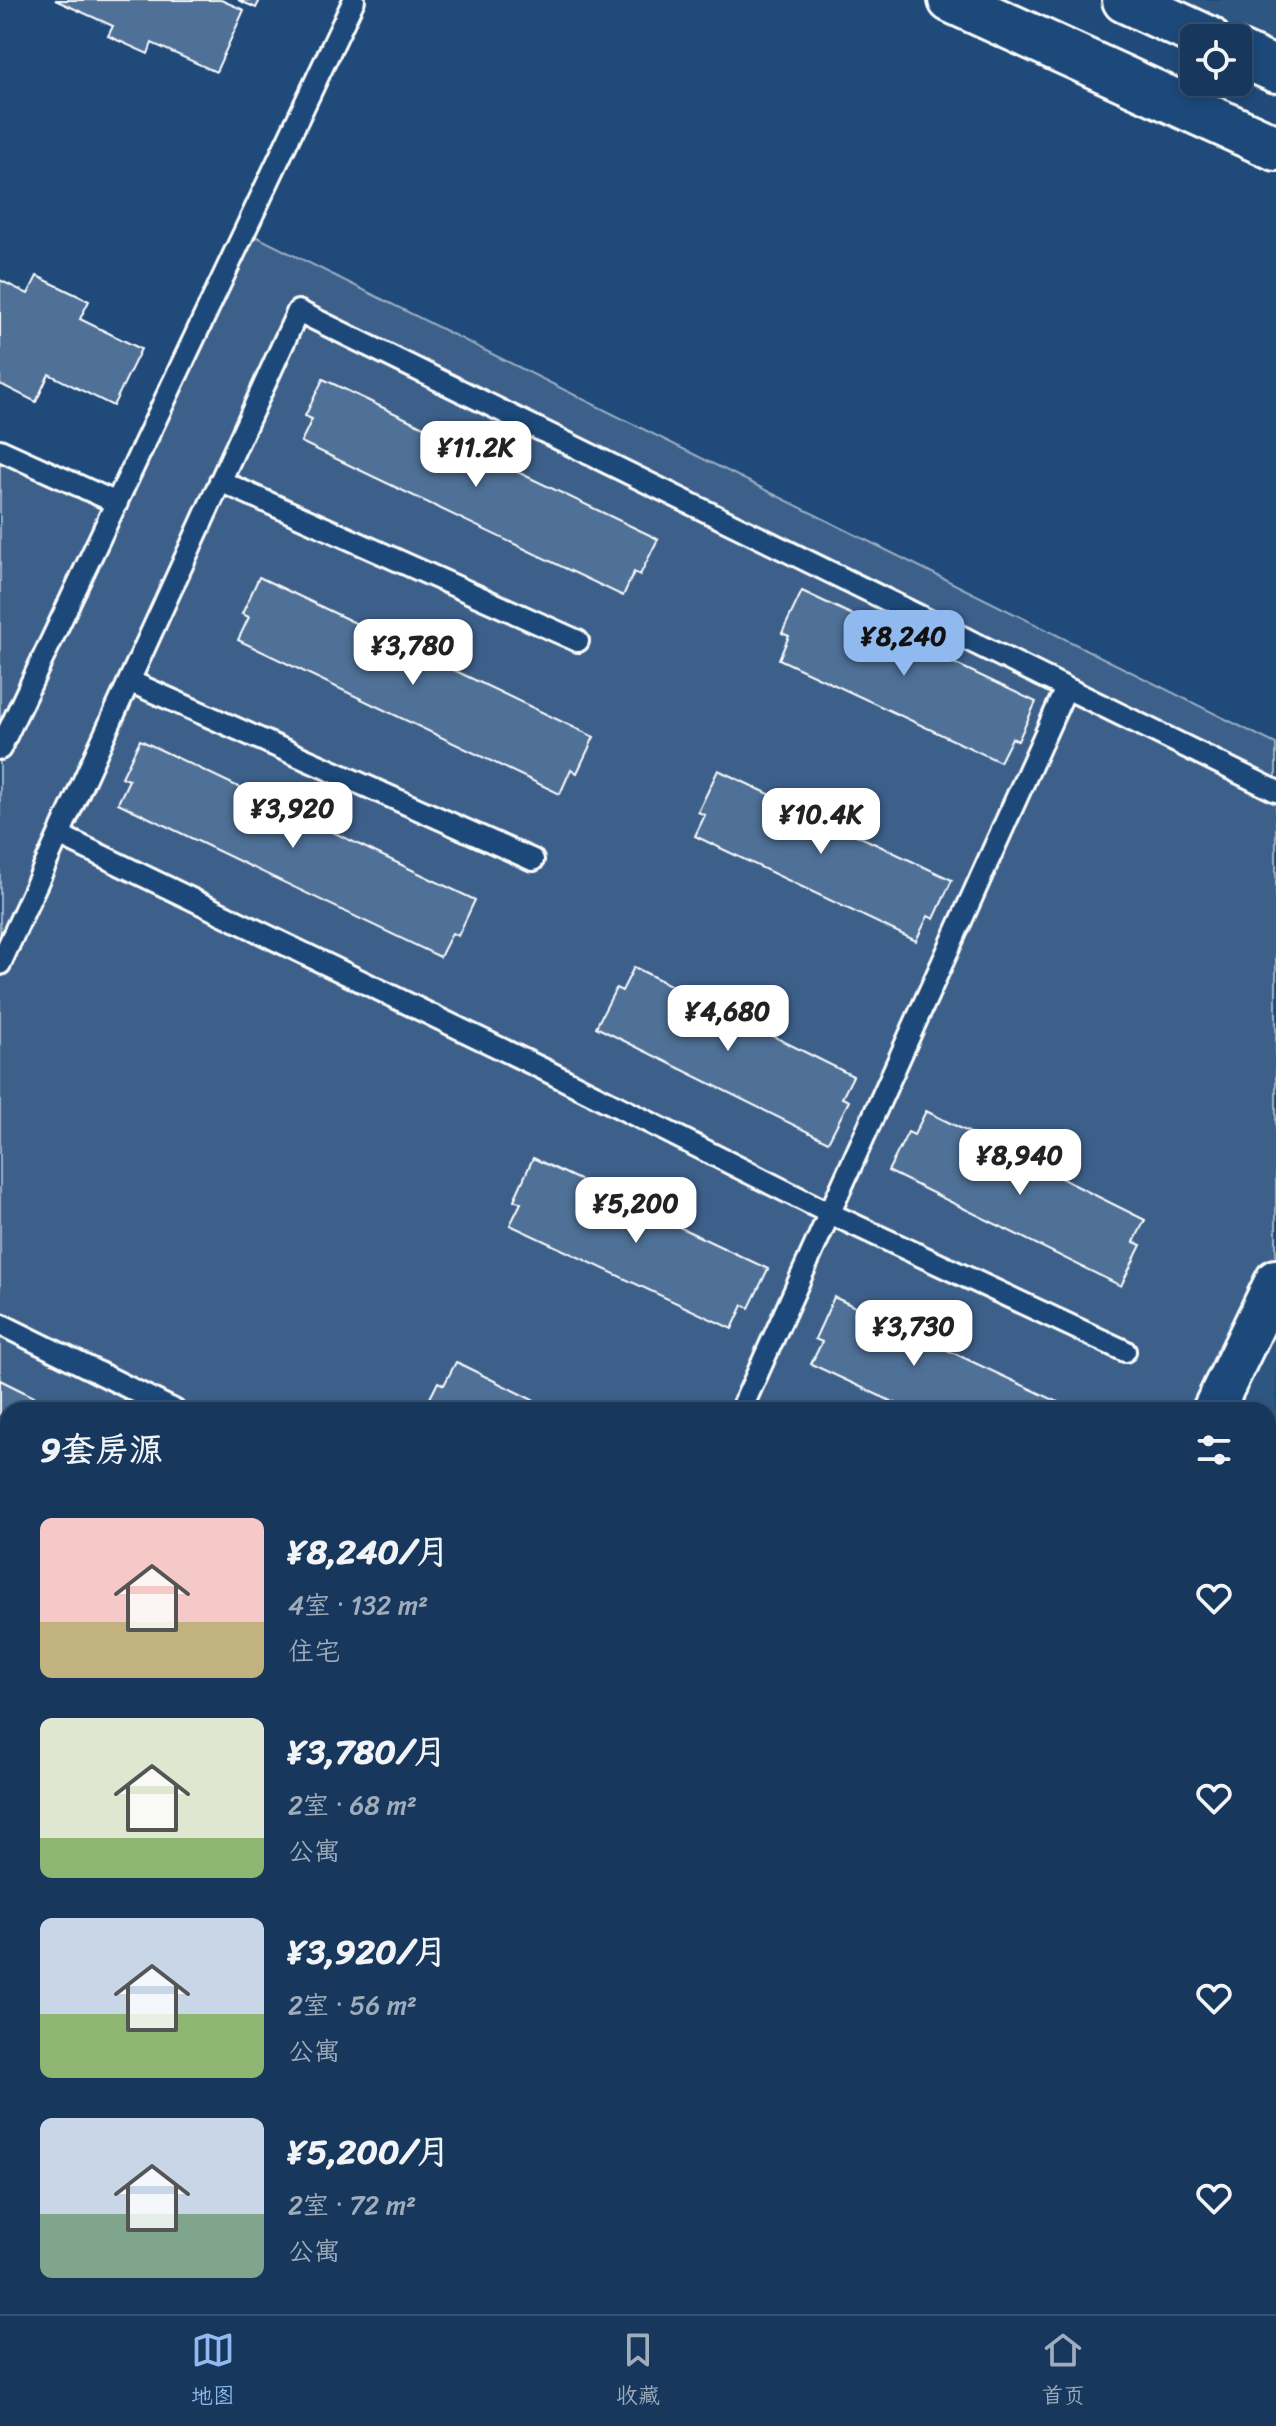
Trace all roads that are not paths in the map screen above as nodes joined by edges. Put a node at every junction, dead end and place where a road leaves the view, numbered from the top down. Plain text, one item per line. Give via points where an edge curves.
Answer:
1 (354, 0) edge
2 (951, 0) edge
3 (1125, 0) edge
4 (1180, 25) edge
5 (1252, 59) edge
6 (1276, 70) edge
7 (1276, 148) edge
8 (0, 450) edge
9 (220, 481) junction
10 (117, 503) junction
11 (578, 641) dead end
12 (129, 681) junction
13 (1066, 688) junction
14 (0, 749) edge
15 (1276, 791) edge
16 (59, 835) junction
17 (533, 860) dead end
18 (0, 964) edge
19 (829, 1213) junction
20 (1276, 1280) edge
21 (0, 1324) edge
22 (1125, 1351) dead end
23 (158, 1402) edge
24 (745, 1402) edge
25 (1217, 1402) edge

1 - 10 lane
2 - 7 main road
3 - 4 main road
5 - 6 main road
8 - 10 lane
9 - 11 lane
9 - 12 lane
9 - 13 lane via 298,311
10 - 14 lane
12 - 16 lane
12 - 17 lane
13 - 15 lane
13 - 19 lane
16 - 18 lane
16 - 19 lane
19 - 22 lane
19 - 24 lane
20 - 25 street
21 - 23 lane

